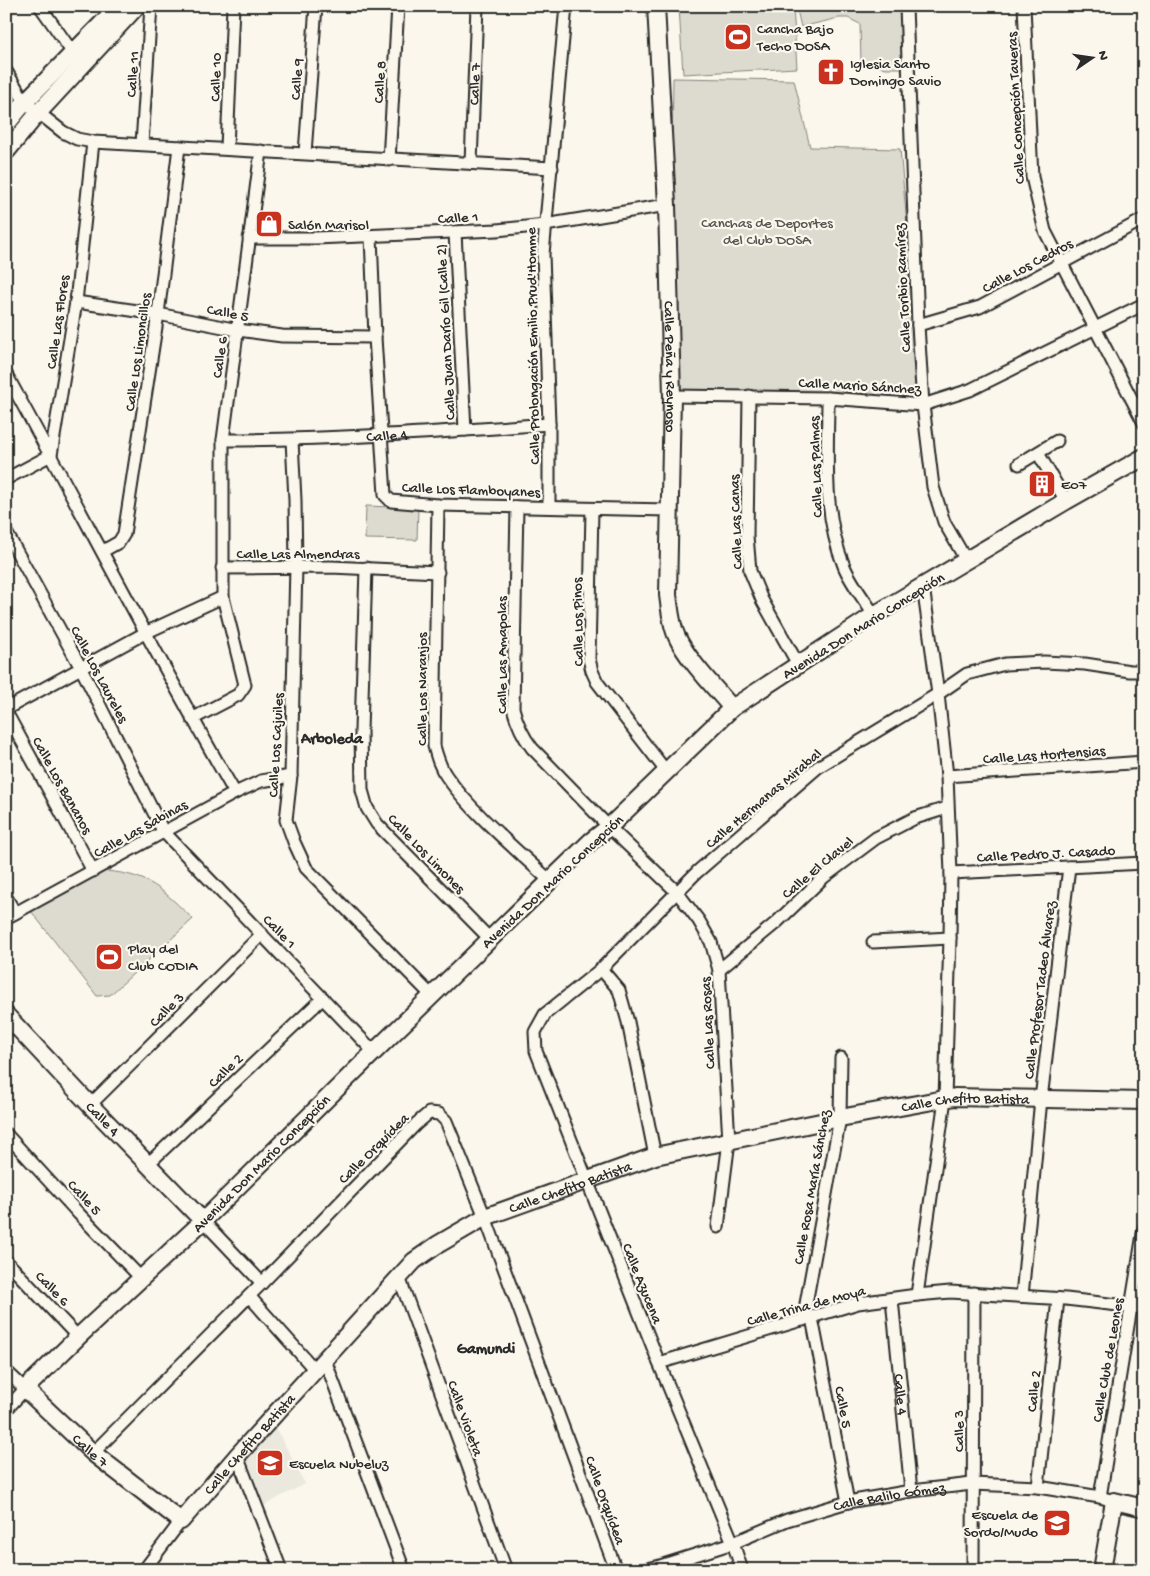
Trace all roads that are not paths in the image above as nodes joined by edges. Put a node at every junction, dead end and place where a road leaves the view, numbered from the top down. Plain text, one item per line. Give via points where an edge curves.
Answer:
1 (40, 6) edge
2 (120, 6) edge
3 (137, 6) edge
4 (151, 6) edge
5 (232, 6) edge
6 (316, 6) edge
7 (398, 6) edge
8 (477, 6) edge
9 (566, 6) edge
10 (656, 6) edge
11 (906, 6) edge
12 (1024, 6) edge
13 (73, 54) junction
14 (6, 71) edge
15 (25, 102) junction
16 (40, 112) junction
17 (6, 125) edge
18 (93, 142) junction
19 (142, 144) junction
20 (178, 147) junction
21 (227, 148) junction
22 (261, 151) junction
23 (6, 152) edge
24 (305, 153) junction
25 (389, 160) junction
26 (471, 163) junction
27 (552, 168) junction
28 (667, 205) junction
29 (1144, 219) edge
30 (545, 225) junction
31 (455, 232) junction
32 (371, 236) junction
33 (249, 238) junction
34 (1062, 263) junction
35 (76, 302) junction
36 (1144, 304) edge
37 (158, 314) junction
38 (918, 325) junction
39 (1095, 329) junction
40 (238, 330) junction
41 (375, 337) junction
42 (6, 374) edge
43 (672, 396) junction
44 (748, 396) junction
45 (828, 398) junction
46 (923, 405) junction
47 (1144, 423) edge
48 (550, 424) junction
49 (465, 430) junction
50 (381, 436) junction
51 (223, 440) junction
52 (292, 440) junction
53 (1057, 441) dead end
54 (1038, 453) junction
55 (51, 455) junction
56 (1144, 457) edge
57 (1019, 464) dead end
58 (6, 479) edge
59 (1066, 501) junction
60 (438, 505) junction
61 (517, 507) junction
62 (549, 507) junction
63 (592, 509) junction
64 (669, 510) junction
65 (6, 532) edge
66 (103, 550) junction
67 (966, 560) junction
68 (296, 566) junction
69 (222, 568) junction
70 (366, 568) junction
71 (438, 572) junction
72 (923, 586) junction
73 (223, 597) junction
74 (874, 615) junction
75 (145, 633) junction
76 (799, 666) junction
77 (81, 668) junction
78 (1144, 670) edge
79 (938, 694) junction
80 (732, 708) junction
81 (6, 711) edge
82 (192, 719) junction
83 (1144, 762) edge
84 (666, 771) junction
85 (291, 776) junction
86 (946, 776) junction
87 (235, 793) junction
88 (947, 808) junction
89 (609, 826) junction
90 (163, 831) junction
91 (1144, 863) edge
92 (1068, 867) junction
93 (93, 871) junction
94 (950, 873) junction
95 (550, 881) junction
96 (677, 892) junction
97 (6, 897) edge
98 (11, 916) edge
99 (262, 934) junction
100 (950, 938) junction
101 (490, 939) junction
102 (872, 942) dead end
103 (601, 968) junction
104 (719, 970) junction
105 (432, 996) junction
106 (322, 998) junction
107 (6, 1015) edge
108 (535, 1032) joint
109 (374, 1052) junction
110 (841, 1058) dead end
111 (946, 1099) junction
112 (1041, 1099) junction
113 (1144, 1101) edge
114 (90, 1105) junction
115 (840, 1118) junction
116 (6, 1134) edge
117 (729, 1141) junction
118 (654, 1156) junction
119 (148, 1164) junction
120 (586, 1181) junction
121 (485, 1217) junction
122 (203, 1221) junction
123 (718, 1226) dead end
124 (1144, 1228) edge
125 (6, 1261) edge
126 (399, 1277) junction
127 (142, 1279) junction
128 (262, 1283) junction
129 (974, 1293) junction
130 (917, 1295) junction
131 (249, 1296) junction
132 (1022, 1296) junction
133 (892, 1299) junction
134 (1058, 1299) junction
135 (1138, 1307) edge
136 (807, 1319) junction
137 (78, 1336) junction
138 (659, 1363) junction
139 (320, 1365) junction
140 (6, 1370) edge
141 (25, 1389) junction
142 (6, 1410) edge
143 (93, 1453) junction
144 (237, 1456) junction
145 (972, 1484) junction
146 (1038, 1487) junction
147 (911, 1491) junction
148 (1107, 1499) junction
149 (848, 1502) junction
150 (1144, 1508) edge
151 (182, 1521) junction
152 (733, 1543) junction
153 (144, 1570) edge
154 (281, 1570) edge
155 (404, 1570) edge
156 (506, 1570) edge
157 (616, 1570) edge
158 (643, 1570) edge
159 (742, 1570) edge
160 (973, 1570) edge
161 (1102, 1570) edge

1 - 13 street
2 - 13 street
3 - 16 street
4 - 19 street, Calle 11
5 - 21 street, Calle 10
6 - 24 street, Calle 9
7 - 25 street, Calle 8
8 - 26 street, Calle 7
9 - 27 street, Calle Prolongación Emilio Prud'Homme
10 - 28 street, Calle Peña y Reynoso
11 - 38 street, Calle Toribio Ramírez
12 - 34 street, Calle Concepción Taveras via 1032,177 1045,232
13 - 15 street
14 - 15 street
15 - 16 street
15 - 17 street
16 - 18 street via 63,132
16 - 23 street
18 - 19 street
18 - 35 street, Calle Las Flores
19 - 20 street
20 - 21 street
20 - 37 street, Calle Los Limoncillos
21 - 22 street
22 - 24 street
22 - 33 street, Calle 6
24 - 25 street
25 - 26 street
26 - 27 street
27 - 30 street, Calle Prolongación Emilio Prud'Homme
28 - 30 street, Calle 1
28 - 43 street, Calle Peña y Reynoso
29 - 34 street, Calle Los Cedros
30 - 31 street, Calle 1
30 - 48 street, Calle Prolongación Emilio Prud'Homme via 543,254
31 - 32 street, Calle 1
31 - 49 street, Calle Juan Darío Gil (Calle 2)
32 - 33 street, Calle 1
32 - 41 street, Calle Los Flamboyanes
33 - 40 street, Calle 6
34 - 38 street, Calle Los Cedros via 980,307
34 - 39 street, Calle Concepción Taveras
35 - 37 street, Calle 5
35 - 55 street, Calle Las Flores
36 - 39 street, Calle Mario Sánchez
37 - 40 street, Calle 5
37 - 66 street, Calle Los Limoncillos via 124,534 119,542
38 - 46 street, Calle Toribio Ramírez
39 - 46 street, Calle Mario Sánchez via 970,390
39 - 47 street, Calle Concepción Taveras
40 - 41 street, Calle 5 via 282,336
40 - 51 street, Calle 6
41 - 50 street, Calle Los Flamboyanes
42 - 55 street
43 - 44 street, Calle Mario Sánchez
43 - 64 street, Calle Peña y Reynoso
44 - 45 street, Calle Mario Sánchez
44 - 76 street, Calle Las Canas via 747,536 750,572
45 - 46 street, Calle Mario Sánchez
45 - 74 street, Calle Las Palmas via 828,504 834,538 845,568
46 - 67 street, Calle Toribio Ramírez via 933,487 944,522
48 - 49 street, Calle 4
48 - 62 street, Calle Prolongación Emilio Prud'Homme
49 - 50 street, Calle 4
50 - 52 street, Calle 4
50 - 60 street, Calle Los Flamboyanes via 385,495 391,502
51 - 52 street, Calle 4
51 - 69 street, Calle 6
52 - 68 street, Calle Los Cajuiles
53 - 54 street
54 - 57 street
54 - 59 street
55 - 58 street
55 - 66 street
56 - 59 street, Avenida Don Mario Concepción
59 - 67 street, Avenida Don Mario Concepción
60 - 61 street, Calle Los Flamboyanes
60 - 71 street, Calle Los Naranjos
61 - 62 street, Calle Los Flamboyanes
61 - 89 street, Calle Las Amapolas via 513,708 517,724 532,748
62 - 63 street, Calle Los Flamboyanes
63 - 64 street, Calle Los Flamboyanes
63 - 84 street, Calle Los Pinos via 589,659 592,671 597,682
64 - 80 street, Calle Peña y Reynoso via 668,595 676,637
65 - 77 street, Calle Los Laureles
66 - 75 street
67 - 72 street, Avenida Don Mario Concepción
68 - 69 street, Calle Las Almendras
68 - 70 street, Calle Las Almendras
68 - 85 street, Calle Los Cajuiles
69 - 73 street, Calle Las Almendras
70 - 71 street, Calle Las Almendras
70 - 101 street, Calle Los Limones via 361,731 362,790 367,808 377,824
71 - 95 street, Calle Los Naranjos via 434,746 438,762 476,811
72 - 74 street, Avenida Don Mario Concepción
72 - 79 street
73 - 75 street
73 - 82 street, Calle Las Almendras via 245,685 238,695
74 - 76 street, Avenida Don Mario Concepción
75 - 77 street
75 - 82 street
76 - 80 street, Avenida Don Mario Concepción
77 - 81 street
77 - 90 street, Calle Los Laureles
78 - 79 street, Calle Hermanas Mirabal via 1044,662 1005,664 966,674
79 - 86 street
79 - 96 street, Calle Hermanas Mirabal via 818,768
80 - 84 street, Avenida Don Mario Concepción
81 - 93 street, Calle Los Bananos
82 - 87 street
83 - 86 street, Calle Las Hortensias
84 - 89 street, Avenida Don Mario Concepción
85 - 87 street, Calle Las Sabinas via 261,781
85 - 105 street, Calle Los Cajuiles via 286,820 306,868
86 - 88 street
87 - 90 street, Calle Las Sabinas
88 - 94 street
88 - 104 street, Calle El Clavel via 915,818 876,838 824,877 777,922
89 - 95 street, Avenida Don Mario Concepción
89 - 96 street, Calle Las Rosas
90 - 93 street, Calle Las Sabinas
90 - 99 street, Calle 1
91 - 92 street, Calle Pedro J. Casado
92 - 94 street, Calle Pedro J. Casado
92 - 112 street, Calle Profesor Tadeo Álvarez
93 - 98 street, Calle Las Sabinas
94 - 100 street
95 - 101 street, Avenida Don Mario Concepción
96 - 103 street, Calle Hermanas Mirabal
96 - 104 street, Calle Las Rosas via 711,942
97 - 98 street
99 - 106 street, Calle 1
99 - 114 street, Calle 3
100 - 102 street
100 - 111 street
101 - 105 street, Avenida Don Mario Concepción
103 - 108 street, Calle Hermanas Mirabal via 545,1014
103 - 118 street via 619,990
104 - 117 street, Calle Las Rosas
105 - 109 street, Avenida Don Mario Concepción
106 - 109 street, Calle 1
106 - 119 street, Calle 2
107 - 114 street, Calle 4
108 - 120 street, Calle Azucena via 536,1052
109 - 122 street, Avenida Don Mario Concepción
110 - 115 street, Calle Rosa María Sánchez
111 - 112 street, Calle Chefito Batista
111 - 115 street, Calle Chefito Batista
111 - 130 street
112 - 113 street, Calle Chefito Batista
112 - 132 street, Calle Profesor Tadeo Álvarez
114 - 119 street, Calle 4
115 - 117 street, Calle Chefito Batista
115 - 136 street, Calle Rosa María Sánchez
116 - 127 street, Calle 5
117 - 118 street, Calle Chefito Batista
117 - 123 street, Calle Las Rosas
118 - 120 street, Calle Chefito Batista
119 - 122 street, Calle 4
120 - 121 street, Calle Chefito Batista
120 - 138 street, Calle Azucena
121 - 126 street, Calle Chefito Batista via 414,1261
121 - 128 street, Calle Orquídea via 446,1121 439,1114 430,1113
121 - 157 street, Calle Orquídea
122 - 127 street, Avenida Don Mario Concepción
122 - 128 street
124 - 135 street, Calle Club de Leones
125 - 137 street, Calle 6
126 - 139 street, Calle Chefito Batista
126 - 156 street, Calle Violeta
127 - 137 street, Avenida Don Mario Concepción
128 - 131 street, Calle Orquídea
129 - 130 street, Calle Trina de Moya
129 - 132 street, Calle Trina de Moya
129 - 145 street, Calle 3
130 - 133 street, Calle Trina de Moya
131 - 139 street
131 - 143 street, Calle Orquídea
132 - 134 street, Calle Trina de Moya
133 - 136 street, Calle Trina de Moya via 858,1304
133 - 147 street, Calle 4
134 - 135 street, Calle Trina de Moya
134 - 146 street, Calle 2
135 - 148 street, Calle Club de Leones
136 - 138 street, Calle Trina de Moya
136 - 149 street, Calle 5
137 - 141 street, Avenida Don Mario Concepción
138 - 152 street, Calle Azucena
139 - 144 street, Calle Chefito Batista
139 - 155 street
140 - 141 street, Calle 7
141 - 142 street
141 - 143 street, Calle 7
143 - 151 street, Calle 7
144 - 151 street, Calle Chefito Batista
144 - 154 street
145 - 146 street, Calle Balilo Gómez
145 - 147 street, Calle Balilo Gómez
145 - 160 street, Calle 3
146 - 148 street, Calle Balilo Gómez
147 - 149 street, Calle Balilo Gómez
148 - 150 street, Calle Balilo Gómez
148 - 161 street
149 - 152 street, Calle Balilo Gómez via 788,1520
151 - 153 street, Calle Chefito Batista
152 - 158 street, Calle Balilo Gómez
152 - 159 street

